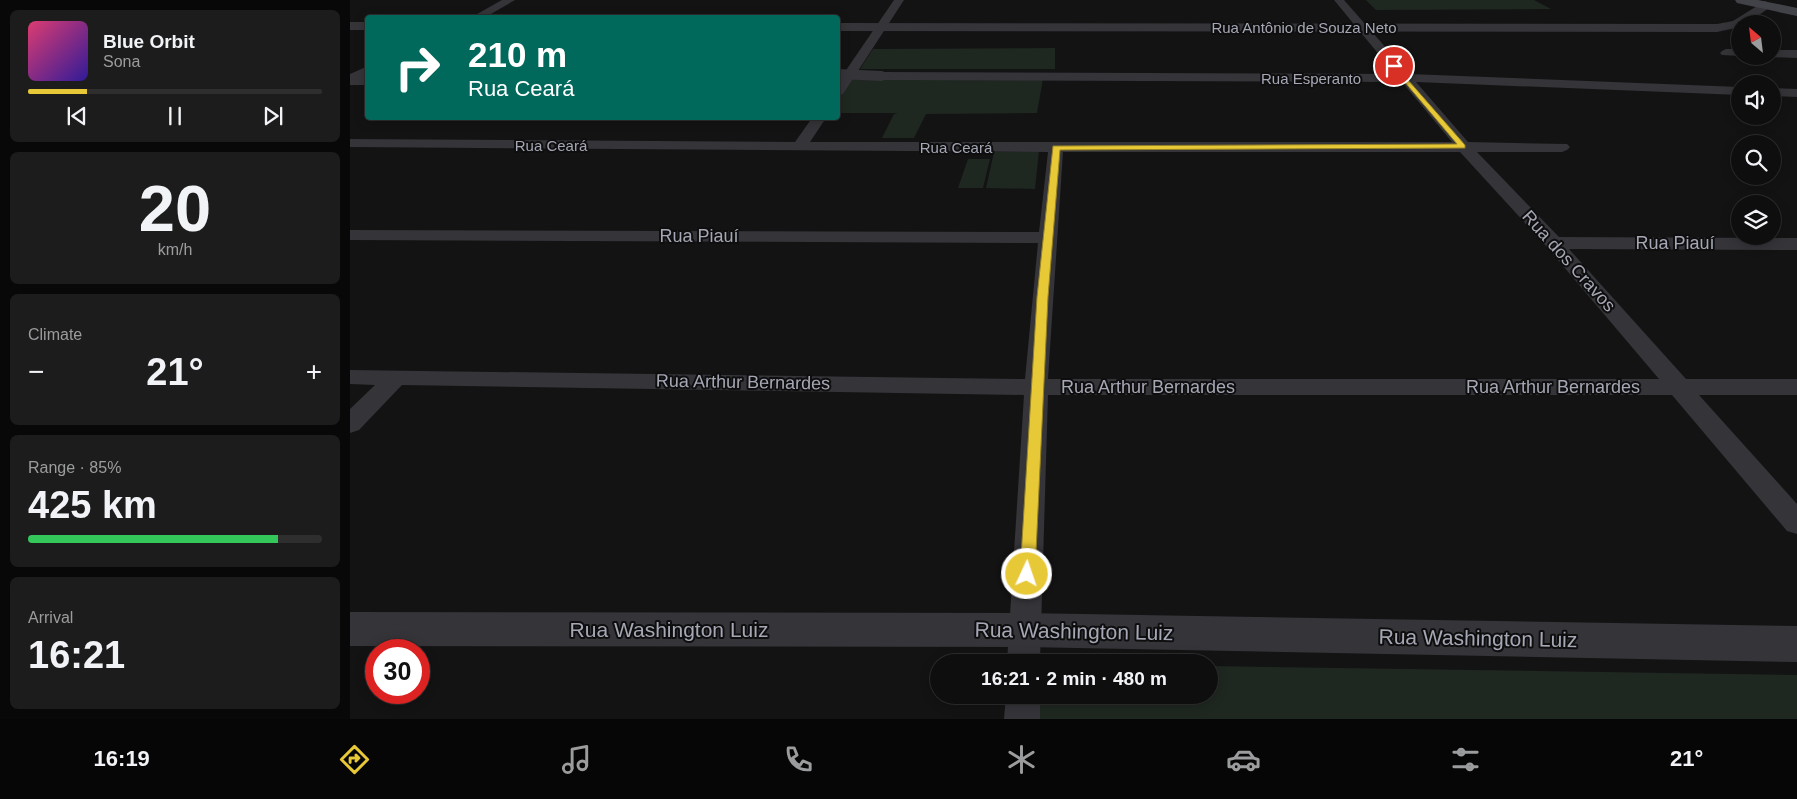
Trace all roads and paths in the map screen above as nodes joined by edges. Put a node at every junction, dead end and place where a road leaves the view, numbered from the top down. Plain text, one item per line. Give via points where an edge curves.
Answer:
1 (510, 0) edge
2 (899, 0) edge
3 (1339, 0) edge
4 (1741, 0) edge
5 (1765, 5) junction
6 (1797, 12) edge
7 (481, 15) edge
8 (350, 26) edge
9 (365, 26) edge
10 (840, 27) edge
11 (879, 27) junction
12 (1362, 27) junction
13 (1726, 53) dead end
14 (1731, 53) edge
15 (1781, 54) edge
16 (1797, 54) edge
17 (882, 76) joint
18 (1404, 78) junction
19 (841, 79) edge
20 (1731, 90) edge
21 (1781, 92) edge
22 (1797, 93) edge
23 (818, 120) edge
24 (350, 143) edge
25 (1463, 146) junction
26 (799, 147) junction
27 (1056, 147) junction
28 (1562, 147) dead end
29 (350, 235) edge
30 (1047, 238) junction
31 (1554, 243) junction
32 (1797, 244) edge
33 (350, 376) edge
34 (397, 377) junction
35 (1037, 387) junction
36 (1797, 387) edge
37 (1682, 388) junction
38 (350, 424) edge
39 (1797, 523) edge
40 (350, 629) edge
41 (1797, 644) edge
42 (1024, 646) edge
43 (1023, 704) edge
44 (1022, 719) edge

1 - 7 street
2 - 11 street
3 - 12 street, Rua dos Cravos
4 - 5 main road
5 - 6 main road
5 - 12 street, Rua Antônio de Souza Neto via 1737,24 1717,28
8 - 9 street
10 - 11 street, Rua Antônio de Souza Neto
11 - 12 street, Rua Antônio de Souza Neto
11 - 19 street
12 - 18 street, Rua dos Cravos
13 - 14 street
15 - 16 street
17 - 18 street, Rua Esperanto
17 - 19 street, Rua Esperanto
18 - 20 street, Rua Esperanto
18 - 25 street, Rua dos Cravos
21 - 22 street
23 - 26 street
24 - 26 street, Rua Ceará
25 - 27 street, Rua Ceará
25 - 28 street, Rua Ceará
25 - 31 street, Rua dos Cravos
26 - 27 street, Rua Ceará
27 - 30 street
29 - 30 street, Rua Piauí
30 - 35 street
31 - 32 street, Rua Piauí
31 - 37 street, Rua dos Cravos
33 - 34 street, Rua Arthur Bernardes
34 - 35 street, Rua Arthur Bernardes
34 - 38 street
35 - 37 street, Rua Arthur Bernardes
35 - 42 street
36 - 37 street, Rua Arthur Bernardes
37 - 39 street, Rua dos Cravos
40 - 42 street, Rua Washington Luiz
41 - 42 street, Rua Washington Luiz
43 - 44 street

